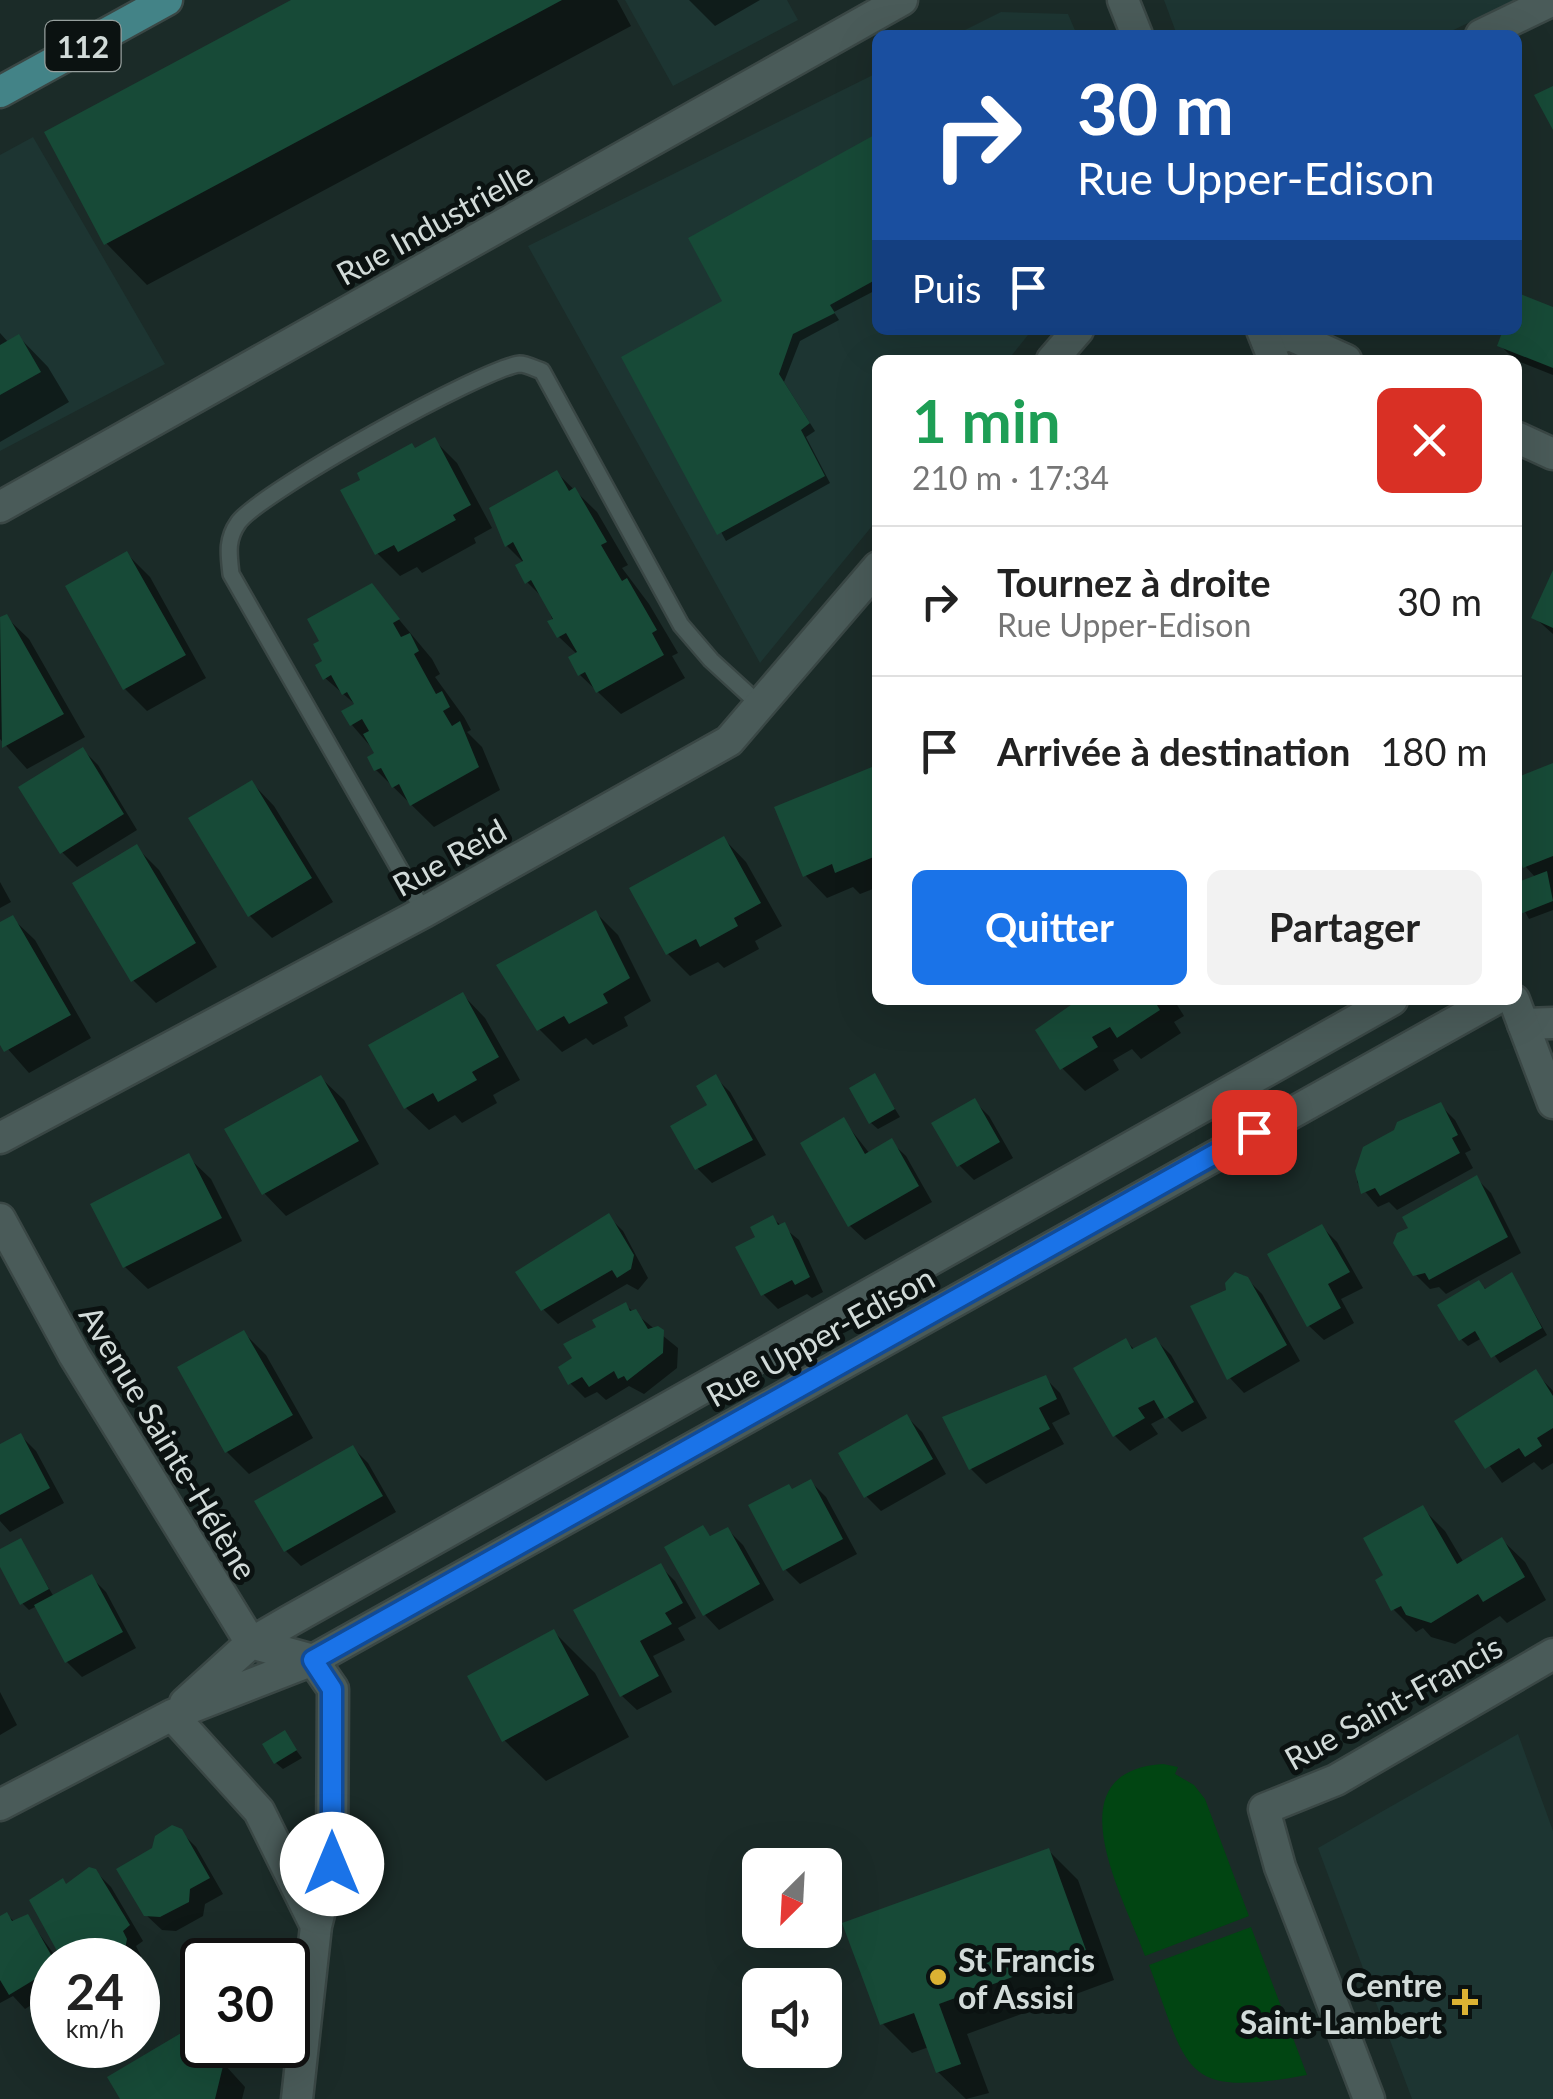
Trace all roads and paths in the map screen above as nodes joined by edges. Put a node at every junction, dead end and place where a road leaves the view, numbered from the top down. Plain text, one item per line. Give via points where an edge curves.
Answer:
1 (166, 0) edge
2 (902, 0) edge
3 (1122, 0) edge
4 (1553, 0) edge
5 (1135, 30) edge
6 (1491, 30) edge
7 (0, 92) edge
8 (1074, 335) edge
9 (1290, 335) edge
10 (1056, 355) edge
11 (1335, 355) edge
12 (1522, 440) edge
13 (1553, 454) edge
14 (0, 507) edge
15 (872, 573) edge
16 (760, 705) junction
17 (424, 912) junction
18 (1383, 1005) edge
19 (1485, 1005) edge
20 (1530, 1016) edge
21 (1553, 1102) edge
22 (0, 1138) edge
23 (0, 1218) edge
24 (251, 1643) junction
25 (1553, 1654) edge
26 (313, 1660) junction
27 (172, 1715) junction
28 (0, 1805) edge
29 (316, 1926) junction
30 (298, 2099) edge
31 (1369, 2099) edge

1 - 7 main road, 112
2 - 14 street, Rue Industrielle
3 - 5 street
4 - 6 street
8 - 10 street
9 - 11 street
12 - 13 street
15 - 16 street, Rue Reid
16 - 17 street, Rue Reid via 728,741
16 - 17 lane via 682,625 542,370 520,364 404,416 269,494 239,520 228,542 230,574
17 - 22 street, Rue Reid
18 - 24 street, Rue Upper-Edison
19 - 26 street, Rue Upper-Edison
20 - 21 street
23 - 24 street, Avenue Sainte-Hélène via 74,1355
24 - 26 street
24 - 27 street, Rue Upper-Edison
25 - 31 street, Rue Saint-Francis via 1336,1780 1264,1809 1280,1868
26 - 27 street, Rue Upper-Edison
26 - 29 street via 332,1689 333,1704 332,1864
27 - 28 street, Rue Upper-Edison
27 - 29 street via 259,1811
29 - 30 street

